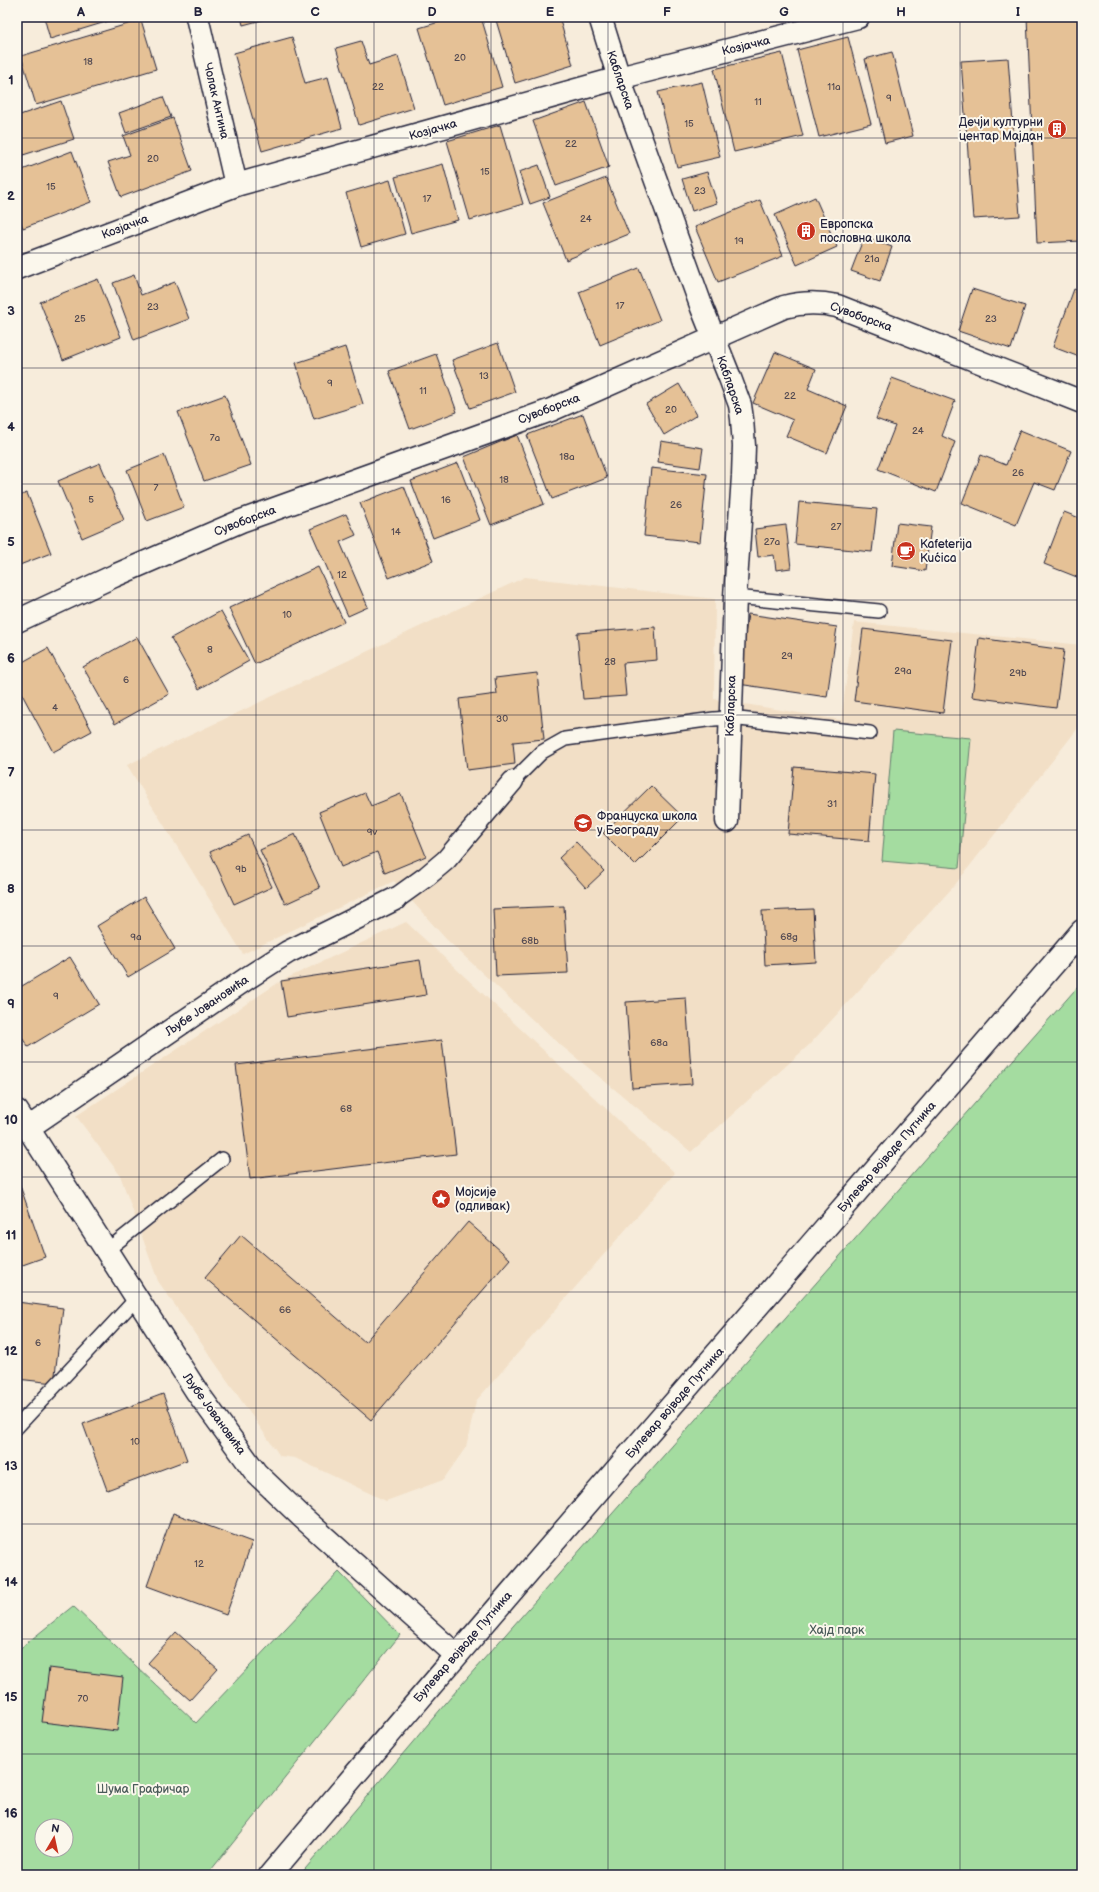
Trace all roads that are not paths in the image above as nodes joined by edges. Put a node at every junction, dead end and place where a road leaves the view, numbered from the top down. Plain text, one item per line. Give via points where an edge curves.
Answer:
1 (197, 17) edge
2 (600, 17) edge
3 (858, 17) edge
4 (619, 78) junction
5 (236, 185) junction
6 (17, 268) edge
7 (714, 339) junction
8 (1082, 402) edge
9 (735, 597) junction
10 (879, 611) dead end
11 (17, 621) edge
12 (730, 718) junction
13 (870, 733) dead end
14 (513, 781) joint
15 (726, 821) dead end
16 (395, 899) joint
17 (1082, 931) edge
18 (22, 1119) edge
19 (222, 1159) dead end
20 (106, 1251) junction
21 (136, 1299) junction
22 (17, 1427) edge
23 (456, 1654) junction
24 (270, 1875) edge

1 - 5 street, Чолак Антина
2 - 4 street, Кабларска
3 - 4 street, Козјачка
4 - 5 street, Козјачка
4 - 7 street, Кабларска
5 - 6 street, Козјачка
7 - 8 street, Сувоборска via 784,307 817,302 837,306
7 - 9 street, Кабларска via 737,398 743,430 743,476
7 - 11 street, Сувоборска via 551,410 241,522
9 - 10 lane
9 - 12 street, Кабларска
12 - 13 lane
12 - 14 lane via 566,739 542,752
12 - 15 street, Кабларска
14 - 16 street via 446,860
16 - 18 street, Љубе Јовановића via 288,952
17 - 23 street, Булевар војводе Путника
18 - 20 street, Љубе Јовановића
19 - 20 lane
20 - 21 street, Љубе Јовановића
21 - 22 lane
21 - 23 street, Љубе Јовановића via 197,1392 256,1473 302,1518
23 - 24 street, Булевар војводе Путника

